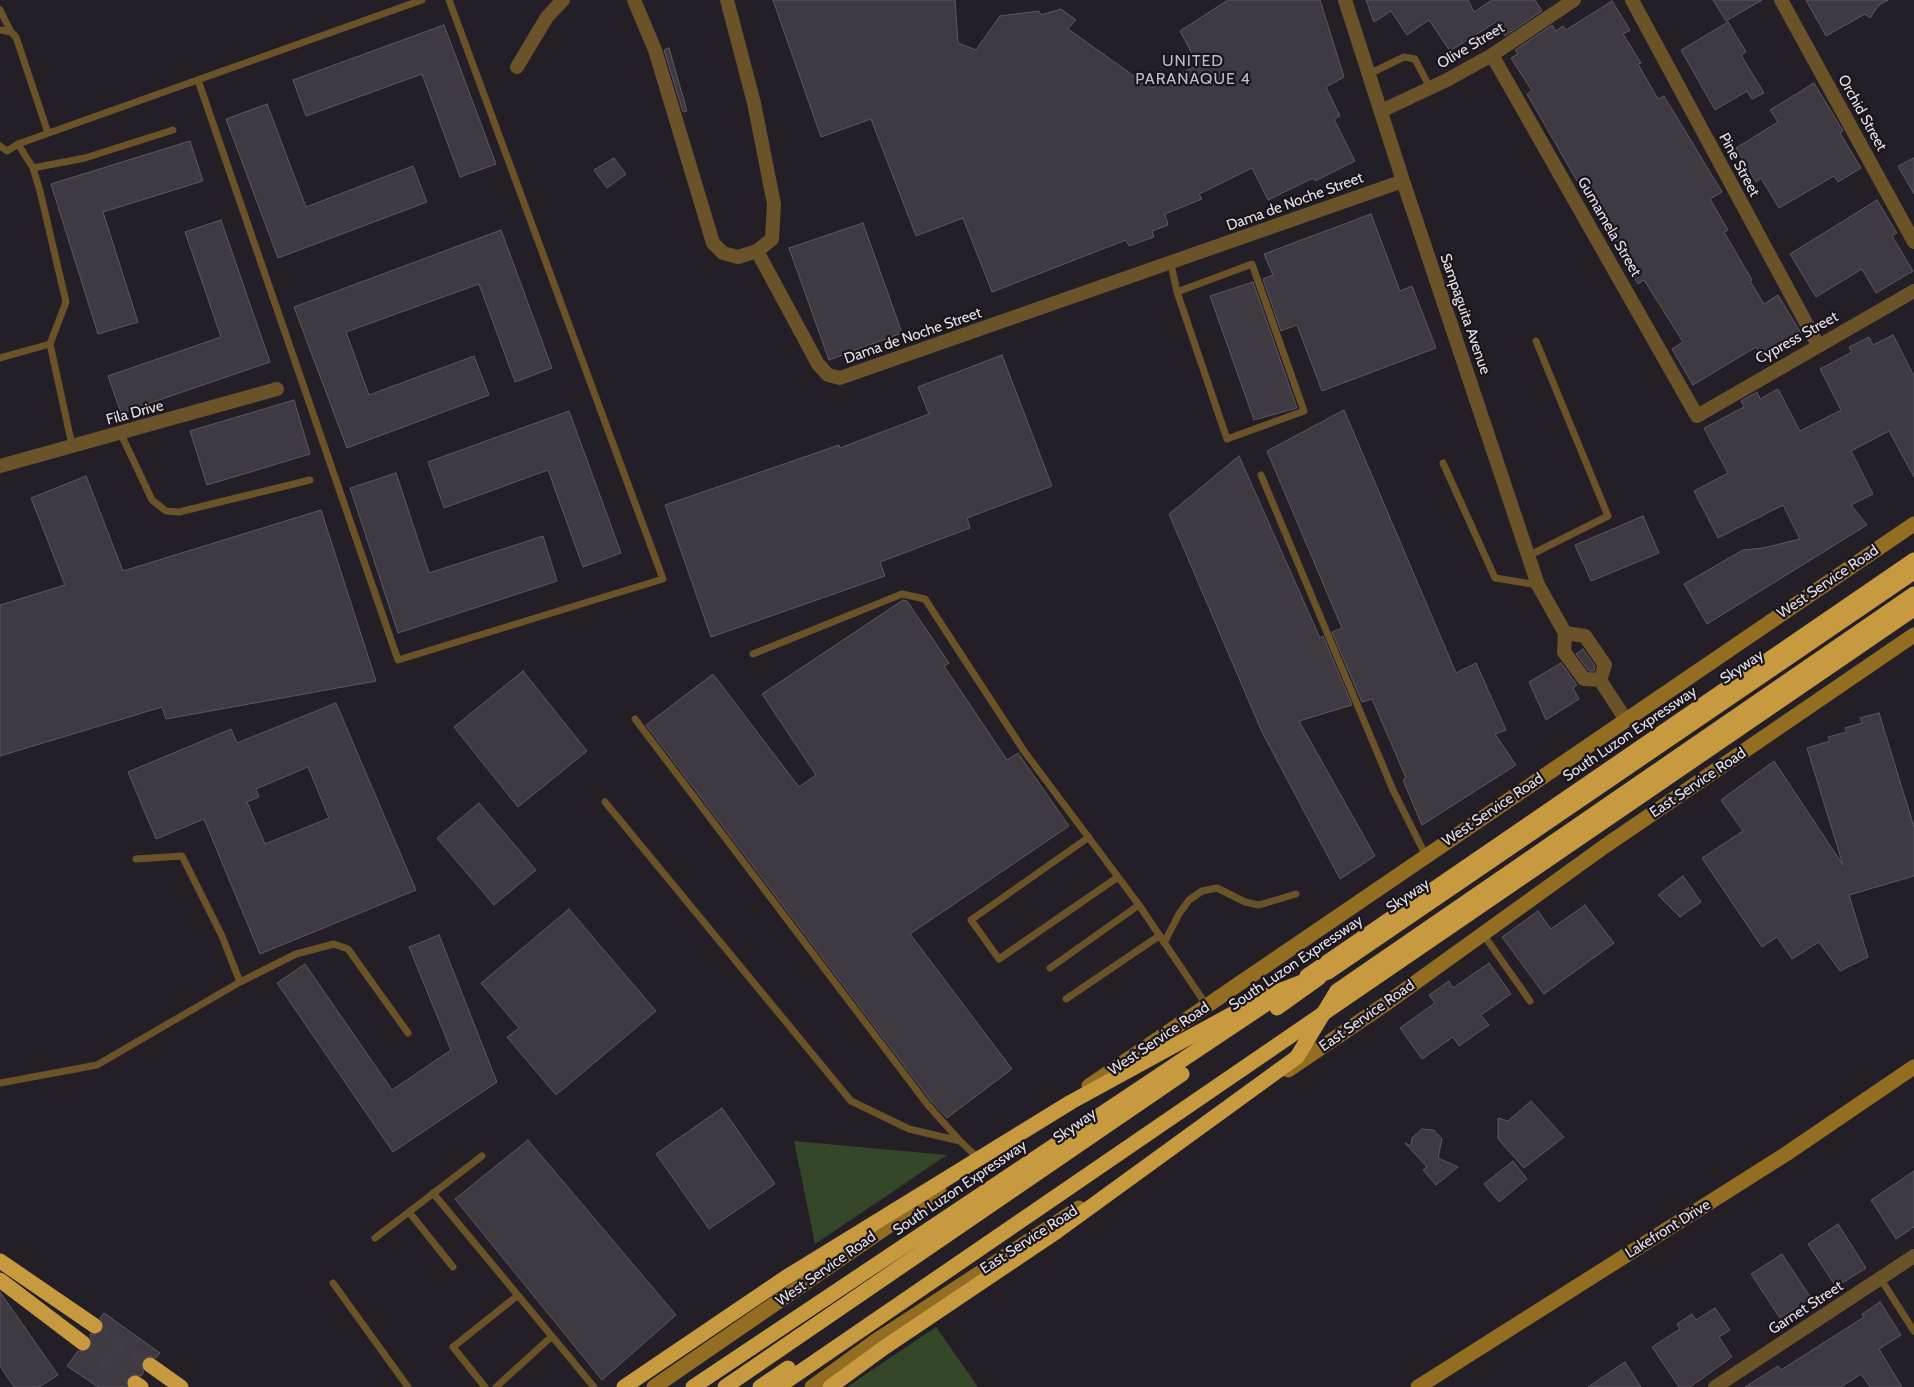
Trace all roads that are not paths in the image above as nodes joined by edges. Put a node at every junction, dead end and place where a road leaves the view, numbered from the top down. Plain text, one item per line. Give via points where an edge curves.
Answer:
1 (422, 0) edge
2 (449, 0) edge
3 (563, 0) edge
4 (634, 0) edge
5 (727, 0) edge
6 (1345, 0) edge
7 (1574, 0) edge
8 (1632, 0) edge
9 (1781, 0) edge
10 (0, 10) edge
11 (0, 30) edge
12 (11, 32) junction
13 (1492, 55) junction
14 (517, 67) dead end
15 (1369, 74) junction
16 (198, 80) junction
17 (1430, 88) junction
18 (1381, 111) junction
19 (173, 130) dead end
20 (48, 133) junction
21 (18, 144) junction
22 (0, 146) edge
23 (33, 168) junction
24 (1403, 181) junction
25 (1914, 242) edge
26 (757, 251) junction
27 (1171, 264) junction
28 (1914, 291) edge
29 (1177, 292) junction
30 (1536, 341) dead end
31 (50, 344) junction
32 (1818, 345) junction
33 (0, 358) edge
34 (277, 389) dead end
35 (1697, 416) joint
36 (120, 434) junction
37 (72, 445) junction
38 (1443, 463) dead end
39 (0, 466) edge
40 (1261, 475) dead end
41 (310, 480) dead end
42 (1914, 524) edge
43 (1528, 556) junction
44 (1914, 560) edge
45 (1914, 572) edge
46 (1538, 585) junction
47 (1914, 594) edge
48 (1914, 609) edge
49 (1566, 633) junction
50 (1914, 635) edge
51 (753, 654) dead end
52 (1600, 680) junction
53 (635, 719) dead end
54 (1626, 720) junction
55 (605, 802) dead end
56 (1089, 837) junction
57 (1426, 856) junction
58 (136, 859) dead end
59 (1118, 877) junction
60 (1296, 894) dead end
61 (1139, 905) junction
62 (1400, 913) junction
63 (1483, 934) junction
64 (1159, 936) junction
65 (1164, 944) junction
66 (1423, 944) junction
67 (1050, 968) dead end
68 (1328, 972) junction
69 (240, 982) junction
70 (1337, 991) junction
71 (1066, 999) dead end
72 (1530, 1001) dead end
73 (1207, 1006) junction
74 (408, 1033) dead end
75 (1914, 1067) edge
76 (0, 1083) edge
77 (960, 1142) junction
78 (482, 1156) dead end
79 (981, 1161) junction
80 (433, 1193) junction
81 (409, 1212) junction
82 (375, 1238) dead end
83 (1914, 1256) edge
84 (0, 1261) edge
85 (453, 1267) dead end
86 (1880, 1278) junction
87 (0, 1280) edge
88 (333, 1283) dead end
89 (517, 1296) junction
90 (95, 1326) tunnel mouth
91 (1914, 1331) edge
92 (551, 1337) junction
93 (83, 1343) tunnel mouth
94 (150, 1365) tunnel mouth
95 (181, 1387) edge
96 (408, 1387) edge
97 (485, 1387) edge
98 (496, 1387) edge
99 (594, 1387) edge
100 (624, 1387) edge
101 (654, 1387) edge
102 (693, 1387) edge
103 (726, 1387) edge
104 (760, 1387) edge
105 (778, 1387) edge
106 (812, 1387) edge
107 (830, 1387) edge
108 (1418, 1387) edge
109 (1715, 1387) edge

1 - 16 lane
2 - 16 lane via 663,579 398,660
3 - 14 street via 546,17
4 - 26 street via 655,50 713,243 723,253 738,257
5 - 26 street via 754,103 774,204 772,239
6 - 15 street, Sampaguita Avenue
7 - 13 street, Olive Street
8 - 32 street, Pine Street
9 - 25 street, Orchid Street
10 - 12 lane
11 - 12 lane
12 - 20 lane via 20,47
13 - 17 street, Olive Street
13 - 35 street, Gumamela Street
15 - 17 lane via 1404,56 1414,59
15 - 18 street, Sampaguita Avenue
16 - 20 lane
17 - 18 street, Olive Street
18 - 24 street, Sampaguita Avenue
19 - 23 lane via 85,158
20 - 21 lane
21 - 22 lane via 7,151
21 - 23 lane
23 - 31 lane via 66,302
24 - 27 street, Dama de Noche Street
24 - 43 street, Sampaguita Avenue
26 - 27 street, Dama de Noche Street via 818,364 828,375 840,378
27 - 29 lane
28 - 32 street, Cypress Street
29 - 29 lane via 1227,439 1304,411 1252,264
30 - 43 lane via 1608,516
31 - 33 lane
31 - 37 lane
32 - 35 street, Cypress Street
34 - 36 street, Fila Drive
36 - 37 street, Fila Drive
36 - 41 lane via 152,500 166,511 179,512
37 - 39 street, Fila Drive
38 - 46 lane via 1495,578
40 - 57 lane via 1393,790
42 - 54 main road, West Service Road
43 - 46 street, Sampaguita Avenue
44 - 62 highway, South Luzon Expressway
45 - 68 highway, Skyway, bridge
46 - 49 street, Sampaguita Avenue
47 - 70 highway, bridge
48 - 66 highway
49 - 52 street, Sampaguita Avenue via 1564,652 1584,679
49 - 52 street via 1585,636 1605,665
50 - 63 main road, East Service Road via 1614,840
51 - 56 lane via 902,594 925,599 1024,751
52 - 54 street
53 - 77 lane via 927,1104
54 - 57 main road, West Service Road
55 - 77 lane via 851,1101 909,1129
56 - 59 lane
56 - 59 lane via 971,920 993,951 999,959
57 - 73 main road, West Service Road
58 - 69 lane via 182,856 222,936
59 - 61 lane
60 - 65 lane via 1259,905 1217,888 1202,891 1178,914
61 - 64 lane
61 - 67 lane
62 - 66 lane
62 - 102 highway, South Luzon Expressway
63 - 72 lane
63 - 106 main road, East Service Road via 1333,1040 874,1342
64 - 65 lane
64 - 71 lane
65 - 73 lane
66 - 105 highway
68 - 100 highway, bridge via 1263,997 1071,1102 785,1278
68 - 103 highway, Skyway, bridge
69 - 74 lane via 296,954 334,944 348,949
69 - 76 lane via 97,1066
70 - 104 highway
70 - 107 highway, bridge via 1296,1057 1056,1232
73 - 79 main road, West Service Road
75 - 108 main road, Lakefront Drive via 1786,1154
77 - 79 lane
78 - 80 lane
79 - 101 main road, West Service Road
80 - 81 lane
80 - 89 lane
81 - 82 lane
81 - 85 lane
83 - 86 street, Garnet Street
84 - 90 highway
86 - 91 lane
86 - 109 street, Garnet Street
87 - 93 highway
88 - 96 lane
89 - 92 lane
89 - 97 lane via 453,1347
92 - 98 lane
92 - 99 lane
94 - 95 highway

